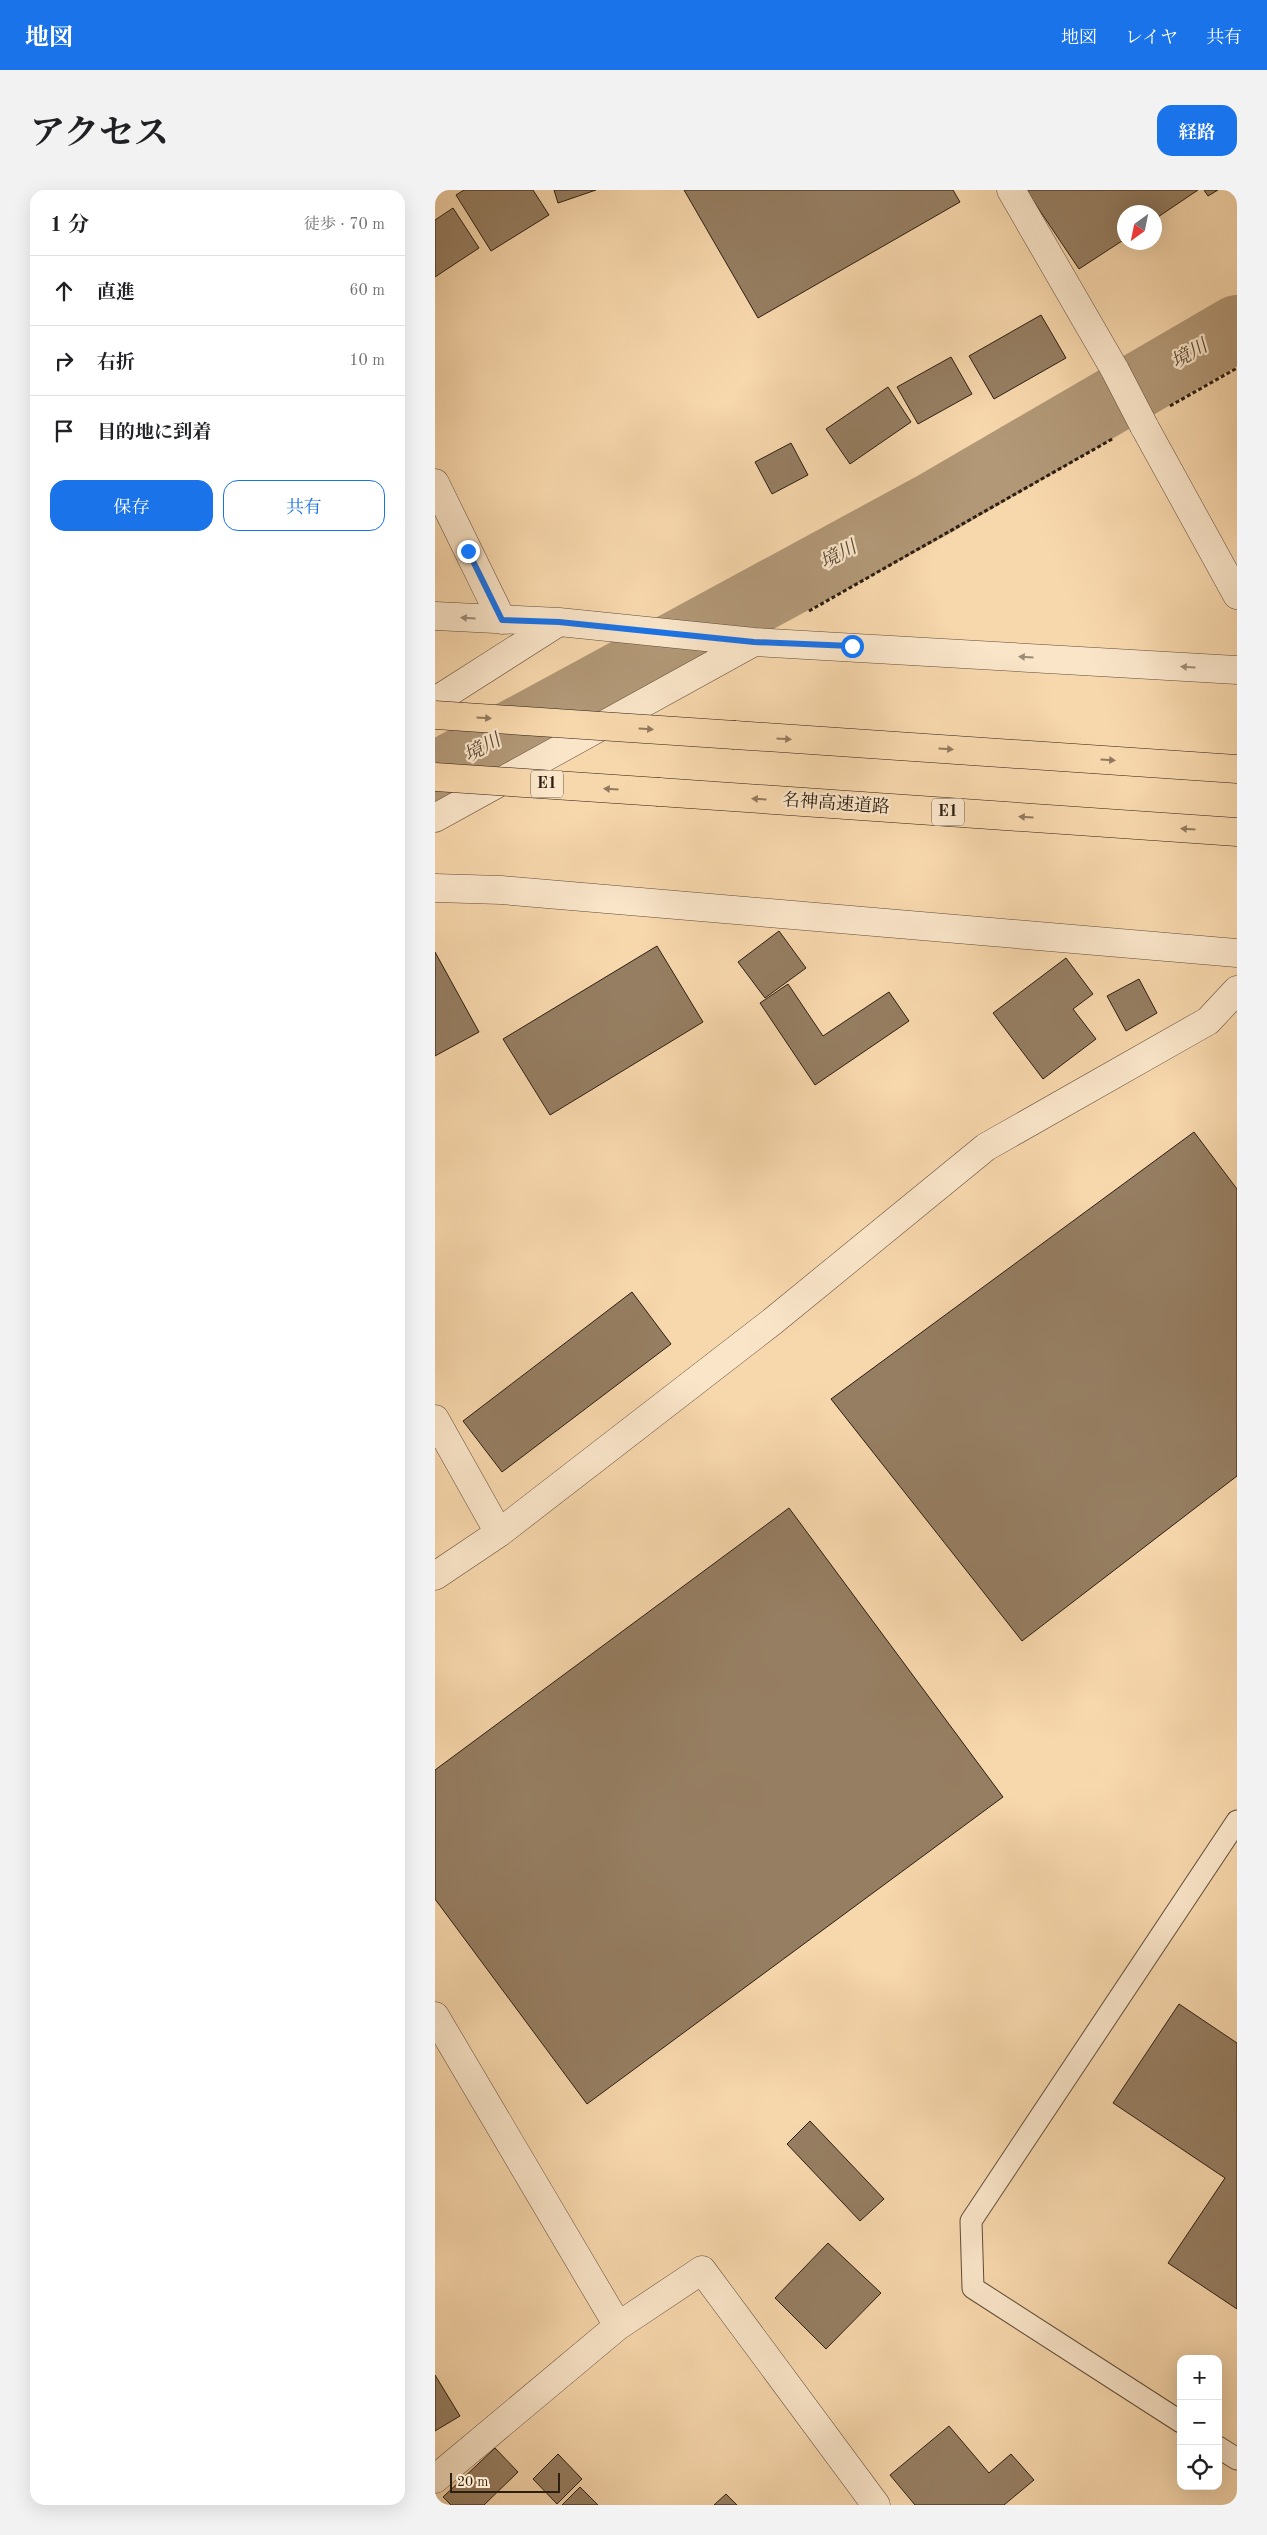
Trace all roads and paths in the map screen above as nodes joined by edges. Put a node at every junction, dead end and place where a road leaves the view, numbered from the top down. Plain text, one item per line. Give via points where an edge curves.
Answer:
1 (1011, 190) edge
2 (1237, 368) edge
3 (1168, 407) dead end
4 (1116, 437) dead end
5 (435, 483) edge
6 (1237, 595) edge
7 (806, 613) dead end
8 (435, 616) edge
9 (502, 620) junction
10 (569, 623) junction
11 (754, 642) junction
12 (1237, 670) edge
13 (435, 701) edge
14 (435, 715) edge
15 (1237, 769) edge
16 (435, 777) edge
17 (435, 818) edge
18 (1237, 832) edge
19 (435, 888) edge
20 (1237, 953) edge
21 (1237, 990) edge
22 (435, 1419) edge
23 (499, 1533) junction
24 (435, 1576) edge
25 (1237, 1821) edge
26 (435, 2016) edge
27 (618, 2326) junction
28 (1177, 2419) edge
29 (1222, 2450) edge
30 (1237, 2459) edge
31 (435, 2479) edge
32 (876, 2505) edge

1 - 6 street, bridge via 1115,370
2 - 3 path
4 - 7 path
5 - 9 street
9 -> 8 street
9 - 10 street
10 - 11 street
10 - 13 street
12 -> 11 street
11 - 17 street
14 -> 15 highway, bridge
18 -> 16 highway, 名神高速道路 / E1, bridge
19 - 20 street via 511,891
21 - 23 street via 1208,1021 986,1147 773,1321
22 - 23 street
23 - 24 street
25 - 28 lane via 971,2221 973,2288
26 - 27 street
27 - 31 street
27 - 32 street via 702,2270
29 - 30 lane

